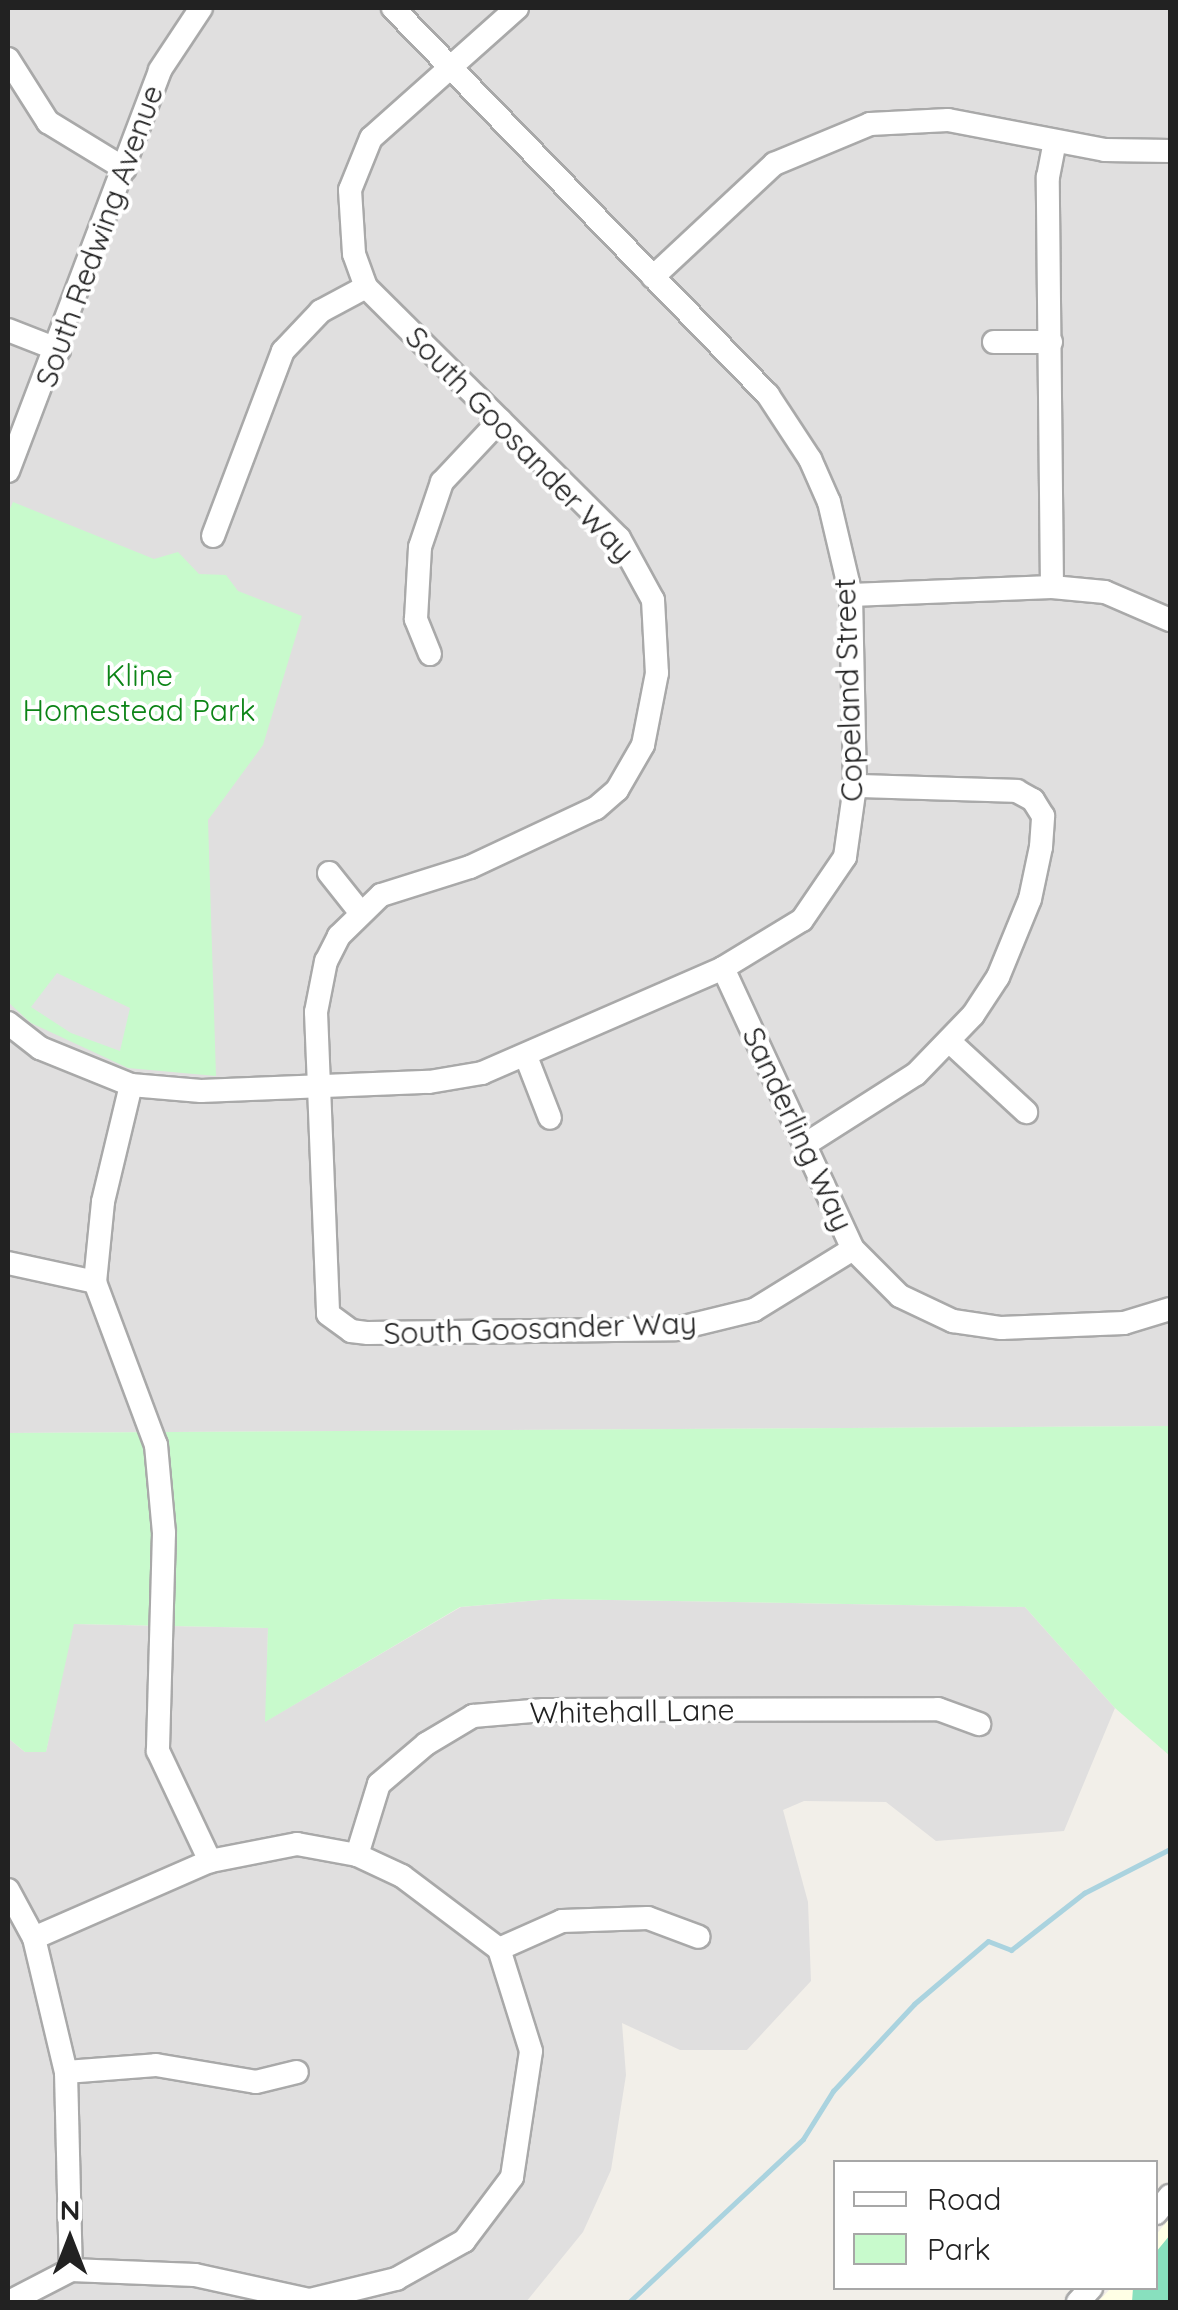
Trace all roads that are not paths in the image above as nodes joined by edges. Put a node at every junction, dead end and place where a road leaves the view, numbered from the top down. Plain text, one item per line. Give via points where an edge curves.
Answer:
1 (201, 8) edge
2 (393, 8) edge
3 (517, 8) edge
4 (8, 59) edge
5 (447, 67) junction
6 (1055, 142) junction
7 (1170, 151) edge
8 (125, 169) junction
9 (653, 277) junction
10 (366, 287) junction
11 (8, 330) edge
12 (994, 342) dead end
13 (1051, 342) junction
14 (59, 350) junction
15 (500, 420) junction
16 (8, 471) edge
17 (213, 536) dead end
18 (1052, 587) junction
19 (851, 595) junction
20 (1170, 620) edge
21 (430, 654) dead end
22 (855, 786) junction
23 (330, 873) dead end
24 (360, 912) junction
25 (723, 968) junction
26 (8, 1023) edge
27 (949, 1041) junction
28 (527, 1058) junction
29 (131, 1085) junction
30 (318, 1086) junction
31 (1026, 1112) dead end
32 (550, 1118) dead end
33 (806, 1144) junction
34 (853, 1249) junction
35 (8, 1264) edge
36 (95, 1282) junction
37 (1170, 1309) edge
38 (979, 1724) dead end
39 (357, 1855) junction
40 (210, 1861) junction
41 (8, 1890) edge
42 (699, 1937) dead end
43 (34, 1938) junction
44 (498, 1949) junction
45 (66, 2072) junction
46 (297, 2072) dead end
47 (71, 2270) junction
48 (9, 2302) edge

1 - 8 street, South Redwing Avenue via 160,70
2 - 5 street, Copeland Street
3 - 5 street, South Goosander Way
4 - 8 street via 48,122
5 - 9 street, Copeland Street
5 - 10 street, South Goosander Way via 389,118 358,163 348,221
6 - 7 street
6 - 9 street via 948,120 910,119 836,132 742,188
6 - 13 street via 1048,177
8 - 14 street, South Redwing Avenue
9 - 19 street, Copeland Street via 790,425 829,502
10 - 15 street, South Goosander Way
10 - 17 street via 322,311 283,351
11 - 14 street
12 - 13 street
13 - 18 street
14 - 16 street, South Redwing Avenue
15 - 21 street via 442,482 420,546 415,604
15 - 24 street, South Goosander Way via 618,538 640,569 660,634 644,745 617,790 596,808 470,867 381,895
18 - 19 street
18 - 20 street via 1106,592
19 - 22 street, Copeland Street
22 - 25 street, Copeland Street via 846,858 830,885 802,920
22 - 27 street via 1017,791 1043,816 1030,899 998,977
23 - 24 street
24 - 30 street, South Goosander Way via 339,936 319,987
25 - 28 street, Copeland Street
25 - 33 street, Sanderling Way
26 - 29 street, Copeland Street via 40,1048
27 - 31 street
27 - 33 street via 916,1074
28 - 30 street, Copeland Street via 428,1082
28 - 32 street
29 - 30 street, Copeland Street via 201,1091
29 - 36 street via 103,1202
30 - 34 street, South Goosander Way via 328,1314 351,1331 707,1324 754,1310
33 - 34 street, Sanderling Way
34 - 37 street, Sanderling Way via 900,1296 953,1320 1052,1328 1124,1323
35 - 36 street
36 - 40 street via 156,1445 164,1533 158,1751
38 - 39 street, Whitehall Lane via 938,1709 473,1716 379,1784
39 - 40 street via 298,1844
39 - 44 street via 402,1876
40 - 43 street
41 - 43 street
42 - 44 street via 648,1918 562,1921
43 - 45 street
44 - 47 street via 531,2051 512,2176 464,2240 396,2279 310,2300 194,2275
45 - 46 street via 156,2066 256,2082
45 - 47 street
47 - 48 street

